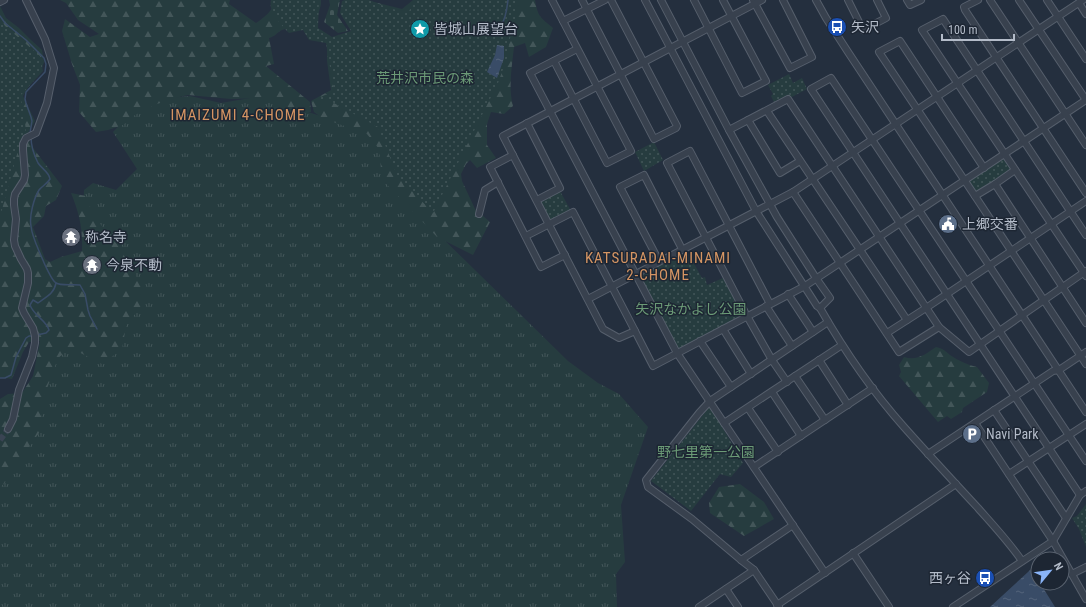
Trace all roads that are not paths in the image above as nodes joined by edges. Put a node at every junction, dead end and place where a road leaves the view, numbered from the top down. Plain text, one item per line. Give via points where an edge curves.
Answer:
1 (4, 0) edge
2 (26, 0) edge
3 (552, 0) edge
4 (582, 0) edge
5 (605, 0) edge
6 (611, 0) edge
7 (645, 0) edge
8 (661, 0) edge
9 (694, 0) edge
10 (724, 0) edge
11 (762, 0) edge
12 (783, 0) edge
13 (816, 0) edge
14 (848, 0) edge
15 (877, 0) edge
16 (907, 0) edge
17 (921, 0) edge
18 (978, 0) edge
19 (990, 0) edge
20 (1019, 0) edge
21 (1047, 0) edge
22 (1081, 1) edge
23 (0, 2) edge
24 (754, 2) edge
25 (587, 10) junction
26 (1086, 14) edge
27 (732, 16) junction
28 (1058, 16) junction
29 (563, 21) junction
30 (709, 28) junction
31 (1039, 29) junction
32 (683, 42) junction
33 (1018, 42) junction
34 (670, 48) junction
35 (578, 49) junction
36 (996, 57) junction
37 (1086, 59) edge
38 (554, 61) junction
39 (644, 62) junction
40 (977, 70) junction
41 (620, 74) junction
42 (957, 83) junction
43 (597, 86) junction
44 (936, 97) junction
45 (574, 98) junction
46 (1086, 100) edge
47 (767, 110) junction
48 (917, 110) junction
49 (550, 111) junction
50 (1065, 114) junction
51 (748, 120) junction
52 (527, 124) junction
53 (896, 124) junction
54 (1043, 128) junction
55 (729, 130) junction
56 (872, 139) junction
57 (1024, 141) junction
58 (1086, 145) edge
59 (852, 152) junction
60 (1004, 154) junction
61 (513, 155) junction
62 (800, 161) junction
63 (832, 166) junction
64 (984, 168) junction
65 (1015, 170) junction
66 (813, 179) junction
67 (965, 181) junction
68 (498, 182) junction
69 (995, 184) junction
70 (793, 192) junction
71 (1086, 193) edge
72 (943, 195) junction
73 (975, 196) junction
74 (537, 200) junction
75 (1086, 201) edge
76 (769, 204) junction
77 (756, 211) junction
78 (920, 211) junction
79 (1070, 211) junction
80 (479, 214) dead end
81 (549, 223) junction
82 (900, 223) junction
83 (1051, 224) junction
84 (729, 225) junction
85 (1086, 235) edge
86 (526, 236) junction
87 (879, 237) junction
88 (706, 238) junction
89 (1030, 238) junction
90 (682, 249) junction
91 (860, 250) junction
92 (1011, 251) junction
93 (565, 255) junction
94 (659, 261) junction
95 (840, 263) junction
96 (989, 265) junction
97 (635, 274) junction
98 (1085, 274) edge
99 (816, 278) junction
100 (966, 280) junction
101 (612, 286) junction
102 (804, 286) junction
103 (1063, 288) junction
104 (946, 293) junction
105 (788, 294) junction
106 (588, 299) junction
107 (1044, 300) junction
108 (768, 305) junction
109 (820, 308) junction
110 (926, 308) junction
111 (1023, 315) junction
112 (747, 316) junction
113 (907, 320) junction
114 (828, 322) junction
115 (1086, 323) edge
116 (938, 327) junction
117 (723, 329) junction
118 (1000, 330) junction
119 (635, 331) junction
120 (813, 332) junction
121 (886, 332) junction
122 (700, 341) junction
123 (980, 344) junction
124 (842, 345) junction
125 (792, 346) junction
126 (677, 353) junction
127 (1083, 354) edge
128 (772, 360) junction
129 (819, 360) junction
130 (1086, 364) edge
131 (1059, 370) junction
132 (751, 374) junction
133 (795, 376) junction
134 (787, 382) junction
135 (1034, 383) junction
136 (731, 387) junction
137 (873, 388) junction
138 (772, 392) junction
139 (1014, 396) junction
140 (710, 401) junction
141 (848, 405) junction
142 (748, 408) junction
143 (994, 410) junction
144 (1086, 412) edge
145 (825, 420) junction
146 (724, 423) junction
147 (975, 423) junction
148 (1086, 424) edge
149 (8, 429) tunnel mouth
150 (1069, 435) junction
151 (801, 436) junction
152 (1049, 448) junction
153 (778, 452) junction
154 (928, 454) junction
155 (1086, 461) edge
156 (1028, 462) junction
157 (754, 467) junction
158 (1009, 474) junction
159 (956, 484) junction
160 (1086, 491) edge
161 (1080, 495) junction
162 (1066, 518) junction
163 (793, 525) junction
164 (1053, 541) junction
165 (853, 553) junction
166 (741, 560) junction
167 (1022, 562) junction
168 (1086, 567) edge
169 (754, 570) junction
170 (825, 572) junction
171 (1072, 574) junction
172 (726, 588) junction
173 (1086, 599) edge
174 (778, 606) edge
175 (955, 606) edge
176 (699, 607) edge
177 (738, 607) edge
178 (889, 607) edge

1 - 23 street
2 - 149 street via 45,39 54,68 48,103 36,133 26,138 23,144 26,175 14,199 15,246 28,273 22,308 33,328 35,343
3 - 29 street
4 - 25 street
5 - 25 street
6 - 39 street
7 - 34 street
8 - 32 street
9 - 30 street
10 - 27 street
11 - 24 street
12 - 24 street via 812,56 790,68
13 - 53 street
14 - 15 street via 863,30 886,18
16 - 17 street via 910,5
18 - 36 street via 964,7
19 - 33 street
20 - 31 street
21 - 28 street
22 - 26 street
22 - 28 street
24 - 27 street
25 - 29 street
25 - 41 street
27 - 30 street
27 - 30 street via 766,81 742,93
28 - 31 street
28 - 37 street
29 - 35 street
30 - 32 street
31 - 33 street
31 - 46 street
32 - 34 street
32 - 55 street
33 - 36 street
33 - 50 street
34 - 39 street
34 - 77 street
35 - 38 street
35 - 43 street
36 - 40 street
36 - 54 street
38 - 45 street
38 - 49 street via 530,73
39 - 41 street
39 - 41 street via 676,128 654,139
40 - 42 street
40 - 42 street via 943,19 922,30
40 - 57 street
41 - 43 street
42 - 44 street
42 - 60 street
43 - 45 street
43 - 45 street via 631,151 607,163
44 - 48 street
44 - 48 street via 900,41 879,52
44 - 64 street
45 - 49 street
46 - 50 street
47 - 51 street
47 - 62 street
47 - 63 street via 788,100
48 - 53 street
48 - 67 street
49 - 52 street
49 - 97 street
50 - 54 street
50 - 58 street
51 - 55 street
51 - 62 street via 780,173
52 - 61 street via 503,136
52 - 74 street via 560,188
53 - 56 street
53 - 72 street
54 - 57 street
54 - 71 street
55 - 76 street
56 - 59 street
56 - 59 street via 831,78 811,89
56 - 78 street
57 - 60 street
57 - 79 street
59 - 63 street
59 - 82 street
60 - 64 street
60 - 65 street
61 - 68 street via 490,167
61 - 74 street
62 - 66 street
63 - 66 street
63 - 87 street
64 - 67 street
65 - 69 street
65 - 83 street
66 - 70 street
66 - 91 street
67 - 72 street
67 - 73 street
68 - 80 street via 485,190
68 - 86 street
69 - 73 street
69 - 89 street
70 - 76 street
70 - 95 street
72 - 78 street
72 - 96 street
73 - 92 street
74 - 81 street
75 - 79 street
76 - 77 street
76 - 99 street
77 - 84 street
77 - 102 street
78 - 82 street
78 - 100 street
79 - 83 street
79 - 85 street
81 - 86 street
81 - 93 street
81 - 101 street via 573,212
82 - 87 street
82 - 104 street
83 - 89 street
83 - 98 street
84 - 88 street
84 - 88 street via 690,150 667,163
84 - 108 street
86 - 93 street via 541,267
87 - 91 street
87 - 110 street
88 - 90 street
88 - 112 street
89 - 92 street
89 - 103 street
90 - 94 street
90 - 94 street via 644,175 620,187
91 - 95 street
91 - 113 street
92 - 96 street
92 - 107 street
93 - 106 street
94 - 97 street
95 - 99 street
95 - 121 street
96 - 100 street
96 - 111 street
97 - 101 street
97 - 126 street
98 - 103 street
99 - 102 street
99 - 109 street via 830,298
100 - 104 street
100 - 118 street
101 - 106 street
101 - 119 street
102 - 105 street
102 - 109 street
103 - 107 street
103 - 115 street
104 - 110 street
104 - 123 street
105 - 108 street
105 - 120 street
106 - 119 street via 603,329 619,338
107 - 111 street
107 - 127 street
108 - 112 street
108 - 125 street
109 - 114 street
110 - 113 street
110 - 116 street
111 - 118 street
111 - 131 street
112 - 117 street
112 - 128 street
113 - 121 street
114 - 120 street
114 - 124 street
116 - 121 street via 899,352
116 - 123 street via 969,352
117 - 122 street
117 - 132 street
118 - 123 street
118 - 135 street
119 - 126 street via 653,366
120 - 125 street
122 - 126 street
122 - 136 street
123 - 139 street
124 - 129 street
124 - 137 street
125 - 128 street
126 - 140 street
127 - 130 street
127 - 131 street
128 - 132 street
128 - 134 street
129 - 133 street
129 - 141 street
131 - 135 street
131 - 144 street
132 - 136 street
133 - 134 street
133 - 145 street
134 - 138 street
135 - 139 street
135 - 150 street
136 - 140 street
137 - 141 street
137 - 154 street
138 - 142 street
138 - 151 street
139 - 143 street
139 - 152 street
140 - 146 street
140 - 166 street via 646,480 648,487
141 - 145 street
142 - 146 street
142 - 153 street
143 - 147 street
143 - 156 street
145 - 151 street
146 - 157 street
147 - 154 street
147 - 158 street
148 - 150 street
150 - 152 street
150 - 155 street
151 - 153 street
152 - 156 street
152 - 161 street
153 - 157 street
154 - 159 street
156 - 158 street
156 - 162 street
157 - 163 street
158 - 164 street
159 - 165 street
159 - 167 street via 999,531
160 - 161 street
161 - 162 street
162 - 164 street
163 - 166 street
163 - 170 street
164 - 167 street
164 - 171 street
165 - 170 street
165 - 178 street
166 - 169 street
167 - 175 street
168 - 171 street
169 - 172 street
169 - 174 street
170 - 174 street
171 - 173 street
172 - 176 street
172 - 177 street

